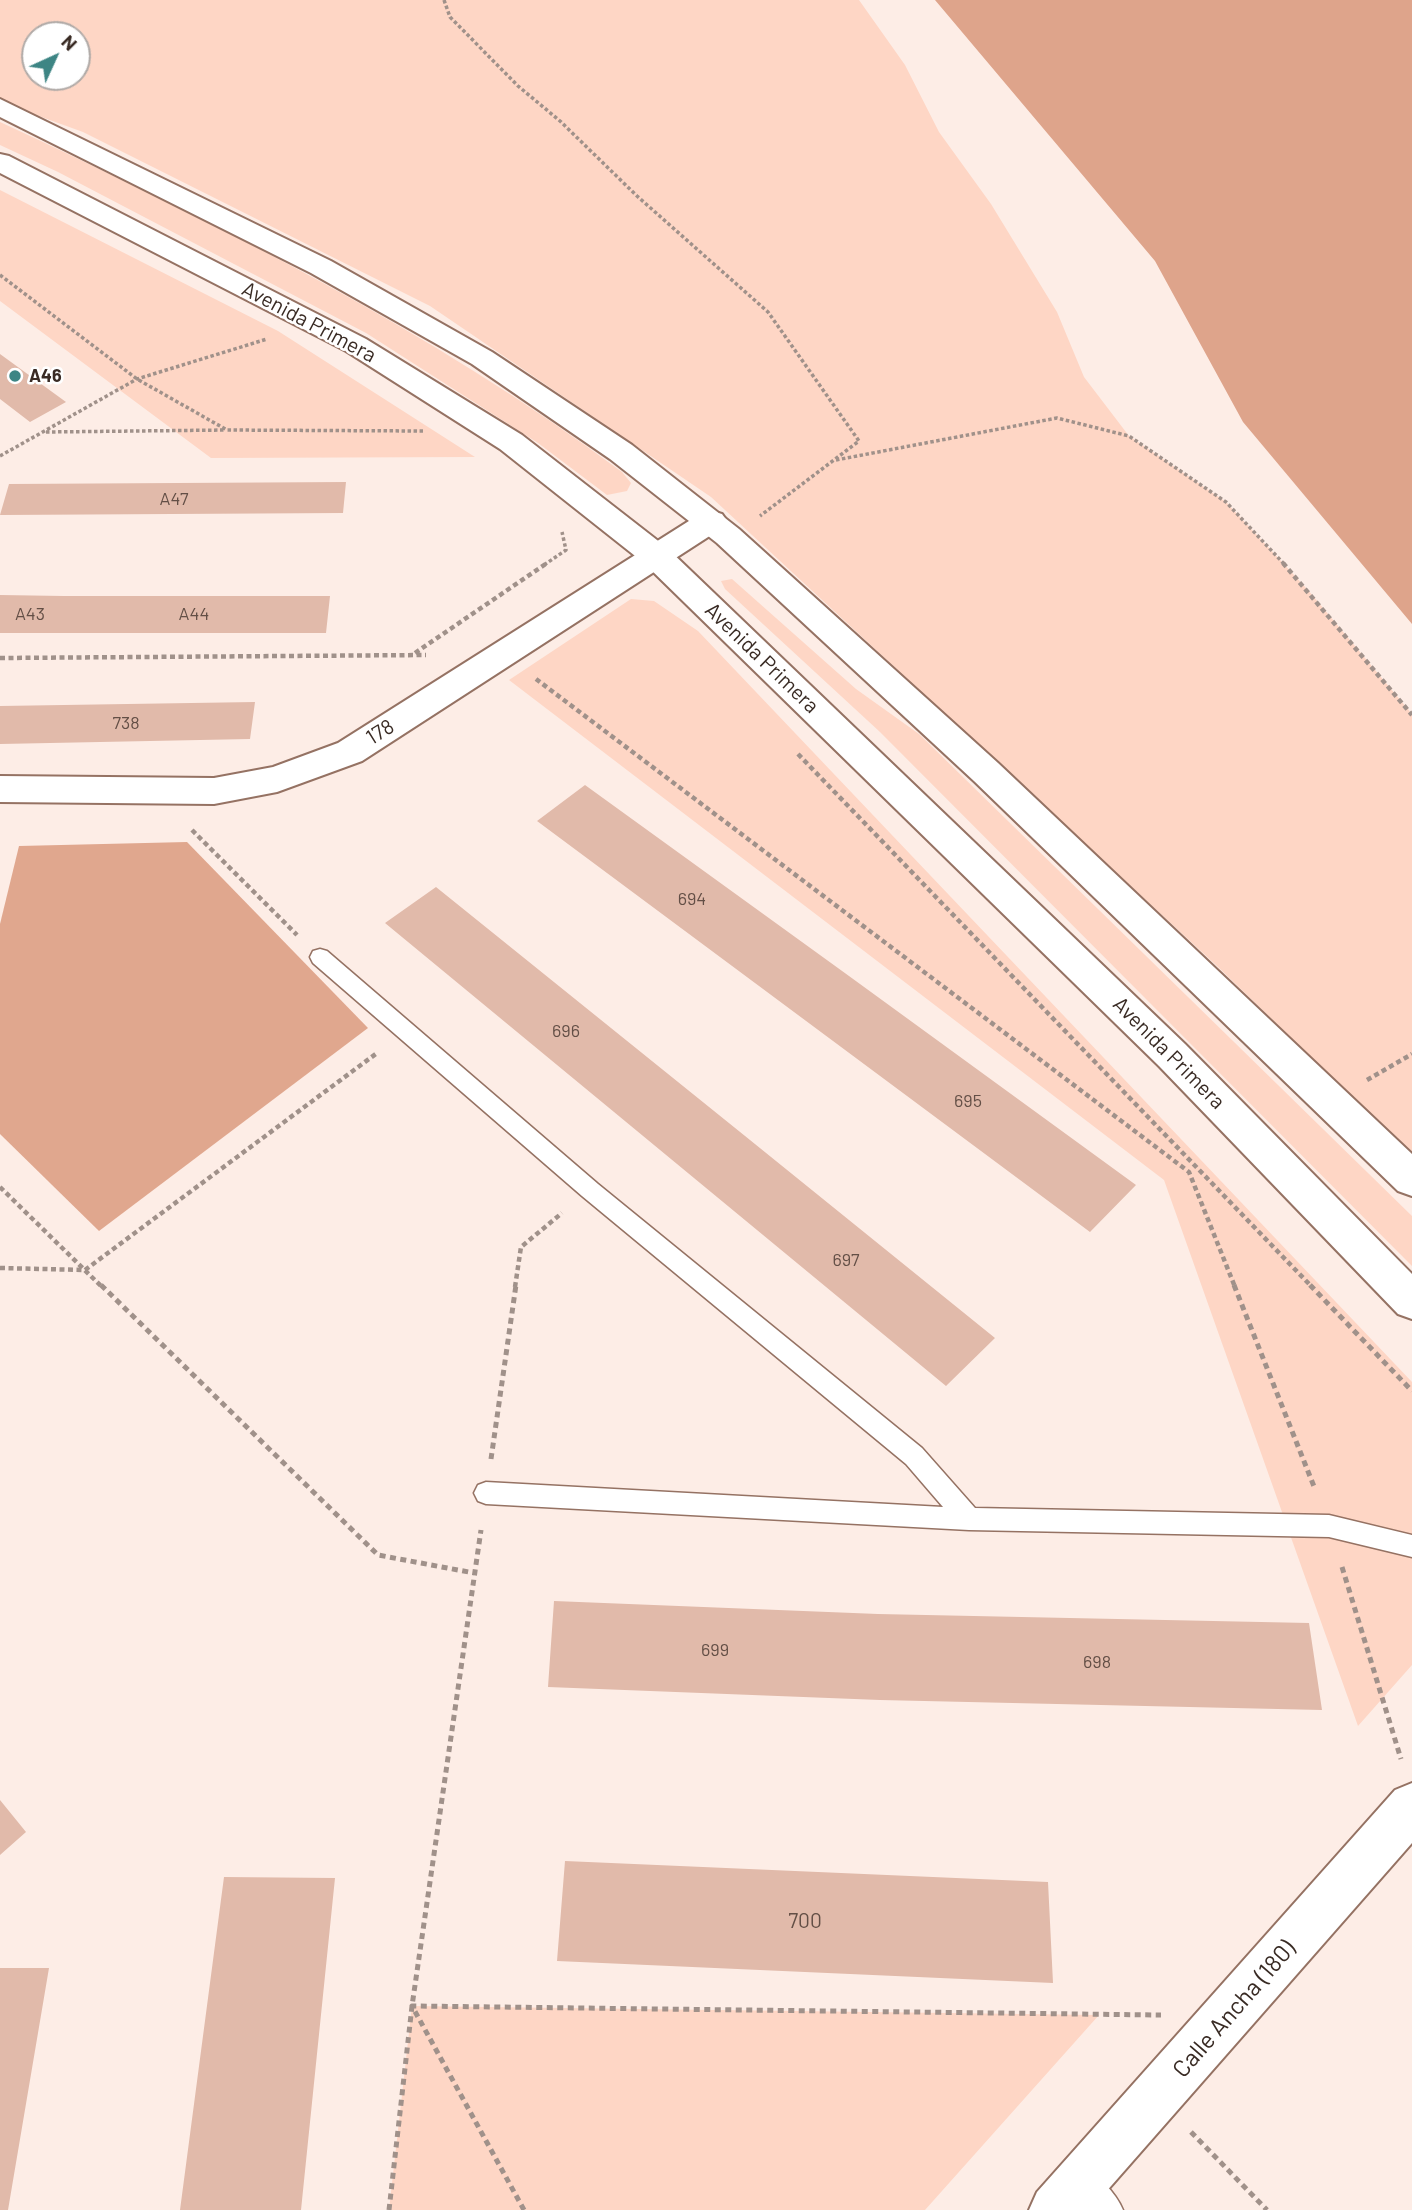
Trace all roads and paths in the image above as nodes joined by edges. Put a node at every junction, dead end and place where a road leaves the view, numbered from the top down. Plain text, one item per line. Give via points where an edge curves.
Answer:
1 (444, 0) edge
2 (0, 107) edge
3 (0, 162) edge
4 (0, 275) edge
5 (316, 324) junction
6 (137, 379) junction
7 (227, 430) junction
8 (43, 432) junction
9 (495, 432) junction
10 (0, 456) edge
11 (835, 460) junction
12 (561, 523) dead end
13 (719, 529) junction
14 (655, 555) junction
15 (503, 654) junction
16 (412, 655) junction
17 (0, 658) edge
18 (1412, 715) edge
19 (790, 746) dead end
20 (151, 790) junction
21 (1, 794) edge
22 (320, 957) joint
23 (405, 1032) junction
24 (1412, 1179) edge
25 (0, 1187) edge
26 (590, 1190) junction
27 (0, 1268) edge
28 (85, 1270) junction
29 (1412, 1301) edge
30 (1412, 1391) edge
31 (486, 1493) junction
32 (969, 1519) junction
33 (1329, 1525) junction
34 (1412, 1546) edge
35 (474, 1573) junction
36 (1408, 1789) edge
37 (412, 2006) junction
38 (1228, 2015) junction
39 (1156, 2097) junction
40 (1082, 2200) edge
41 (389, 2210) edge
42 (524, 2210) edge
43 (1267, 2210) edge

1 - 11 path via 450,17 518,86 768,312 859,441
2 - 13 street via 321,267 482,358 621,452
3 - 5 street, Avenida Primera
4 - 6 path
5 - 6 path
5 - 9 street, Avenida Primera
6 - 7 path
6 - 8 path
7 - 8 path
7 - 9 path
8 - 10 path
9 - 14 street, Avenida Primera
11 - 13 path via 788,497
11 - 18 path via 1056,418 1129,436 1226,502 1308,590
12 - 16 path via 566,550
13 - 14 street, 178
13 - 24 street via 986,772
14 - 15 street, 178
14 - 29 street, Avenida Primera via 1172,1055
15 - 16 path
15 - 20 street, 178 via 350,752 277,779 214,791
15 - 33 path via 1189,1172
16 - 17 path
19 - 30 path
20 - 21 street, 178
20 - 22 path
22 - 23 lane
23 - 26 lane
23 - 28 path
25 - 28 path
26 - 31 path via 521,1247
26 - 32 lane via 914,1456
27 - 28 path
28 - 35 path via 378,1555
31 - 32 lane
31 - 35 path
32 - 33 lane
33 - 34 lane
33 - 36 path
35 - 37 path
36 - 38 street, Calle Ancha (180)
37 - 38 path
37 - 41 path
37 - 42 path
38 - 39 street, Calle Ancha (180)
39 - 40 street, Calle Ancha (180)
39 - 43 path

